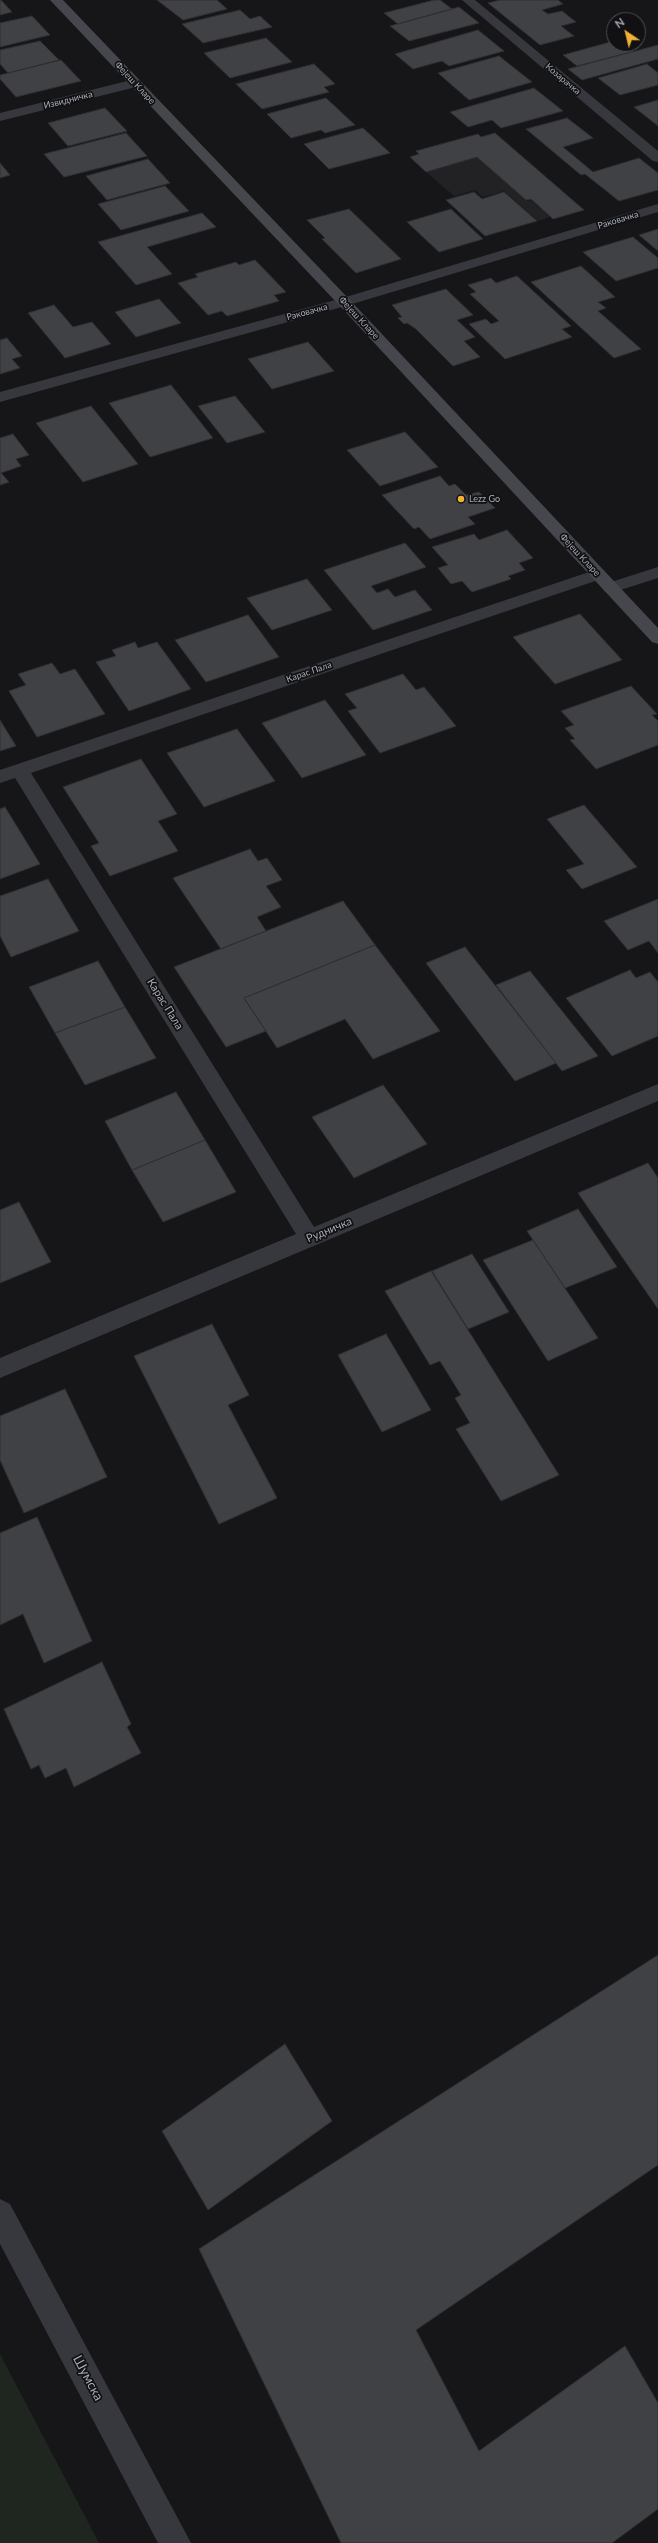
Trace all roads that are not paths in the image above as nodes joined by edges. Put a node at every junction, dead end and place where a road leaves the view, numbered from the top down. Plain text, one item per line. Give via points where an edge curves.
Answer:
1 (56, 0) edge
2 (468, 0) edge
3 (135, 83) junction
4 (0, 117) edge
5 (658, 158) edge
6 (658, 208) edge
7 (344, 302) junction
8 (0, 397) edge
9 (658, 572) edge
10 (598, 574) junction
11 (611, 588) junction
12 (658, 638) edge
13 (20, 771) junction
14 (0, 777) edge
15 (658, 1092) edge
16 (310, 1238) junction
17 (0, 1368) edge
18 (0, 2214) edge
19 (175, 2543) edge

1 - 3 street, Фејеш Кларе
2 - 5 street, Козарачка
3 - 4 street, Извидничка
3 - 7 street, Фејеш Кларе
6 - 7 street, Раковачка
7 - 8 street, Раковачка
7 - 10 street, Фејеш Кларе
9 - 11 street
10 - 11 street, Фејеш Кларе
10 - 13 street, Карас Пала
11 - 12 street, Фејеш Кларе
13 - 14 street, Карас Пала
13 - 16 street, Карас Пала
15 - 16 street, Рудничка
16 - 17 street, Рудничка
18 - 19 street, Шумска

